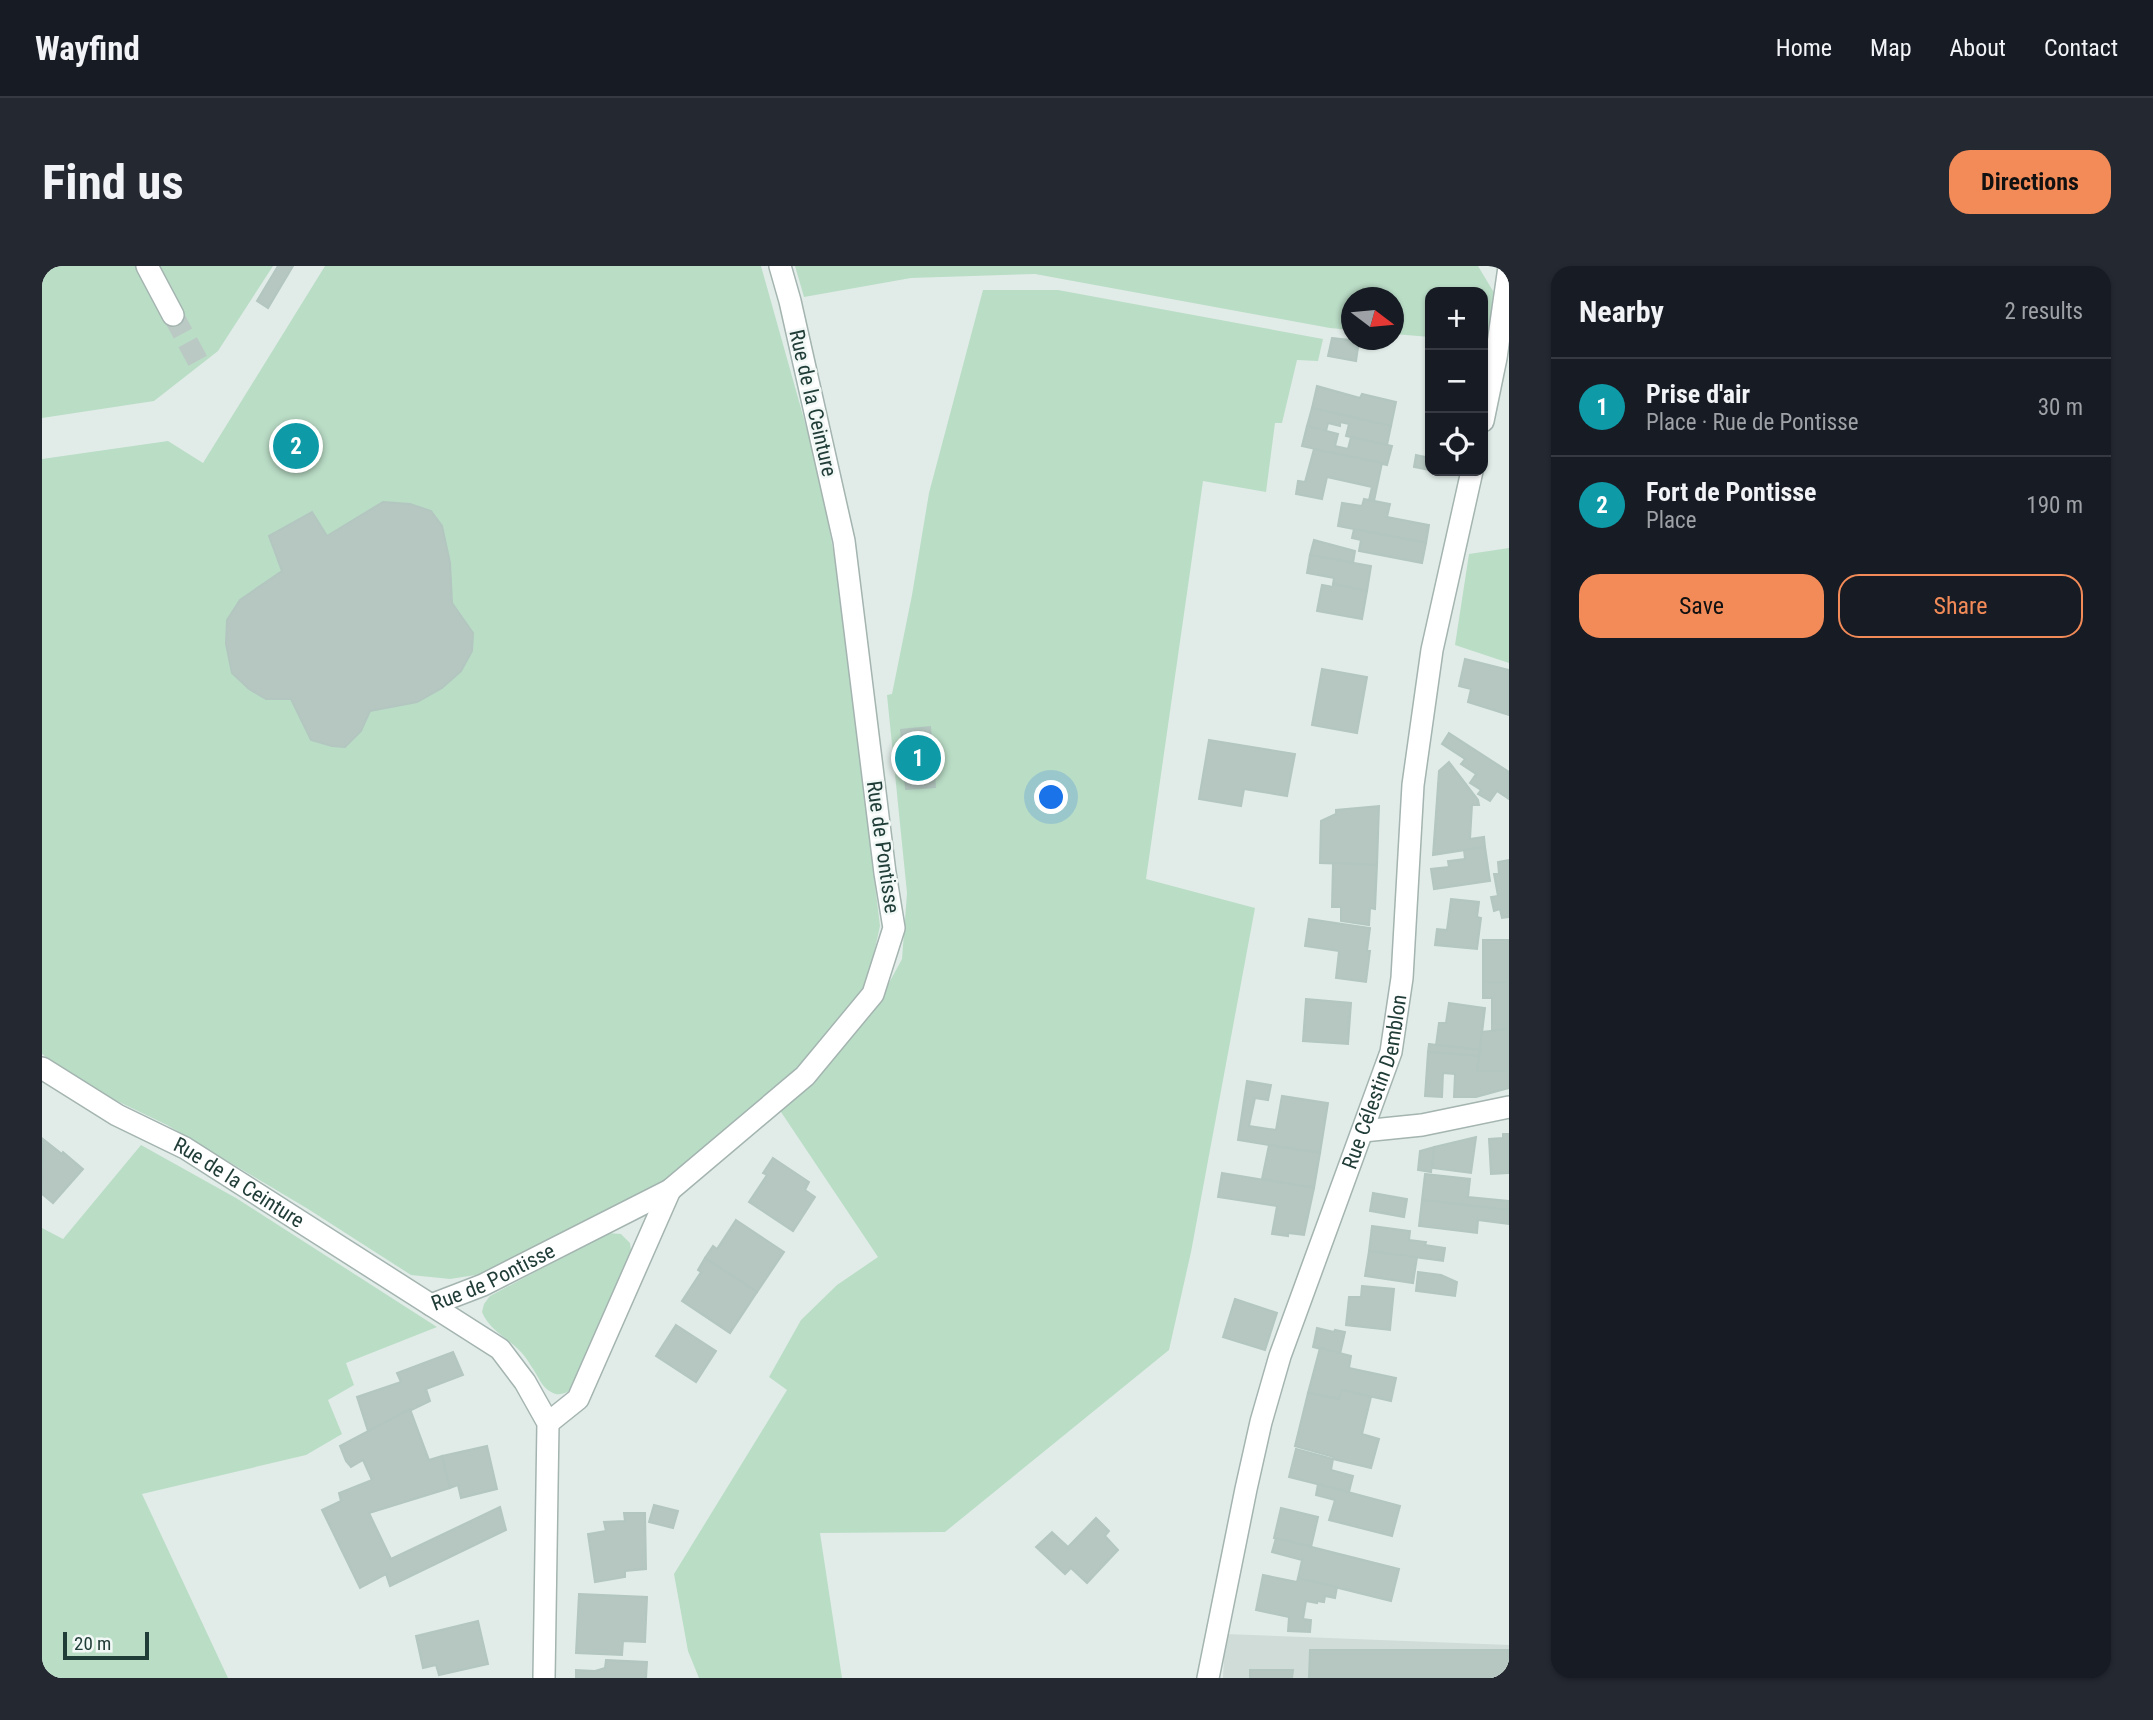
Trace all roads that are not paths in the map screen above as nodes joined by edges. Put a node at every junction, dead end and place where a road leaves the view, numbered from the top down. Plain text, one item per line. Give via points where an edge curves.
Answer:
1 (148, 266) edge
2 (780, 266) edge
3 (1509, 267) edge
4 (173, 315) tunnel mouth
5 (1485, 413) edge
6 (1471, 476) edge
7 (844, 541) joint
8 (42, 1068) edge
9 (1509, 1107) edge
10 (1363, 1131) junction
11 (670, 1190) junction
12 (431, 1305) junction
13 (548, 1423) junction
14 (544, 1678) edge
15 (1208, 1678) edge

1 - 4 street
2 - 7 street, Rue de la Ceinture
3 - 5 street
6 - 10 street, Rue Célestin Demblon via 1432,650 1413,785 1402,978 1391,1052
7 - 11 street, Rue de Pontisse via 894,928 873,994 805,1076
8 - 12 street, Rue de la Ceinture via 117,1115 185,1148
9 - 10 street via 1422,1125
10 - 15 street, Rue Célestin Demblon via 1280,1356 1261,1422
11 - 12 street, Rue de Pontisse via 483,1285
11 - 13 street, Rue de Pontisse via 578,1399
12 - 13 street, Rue de Pontisse via 500,1349 525,1381
13 - 14 street, Rue de Pontisse

